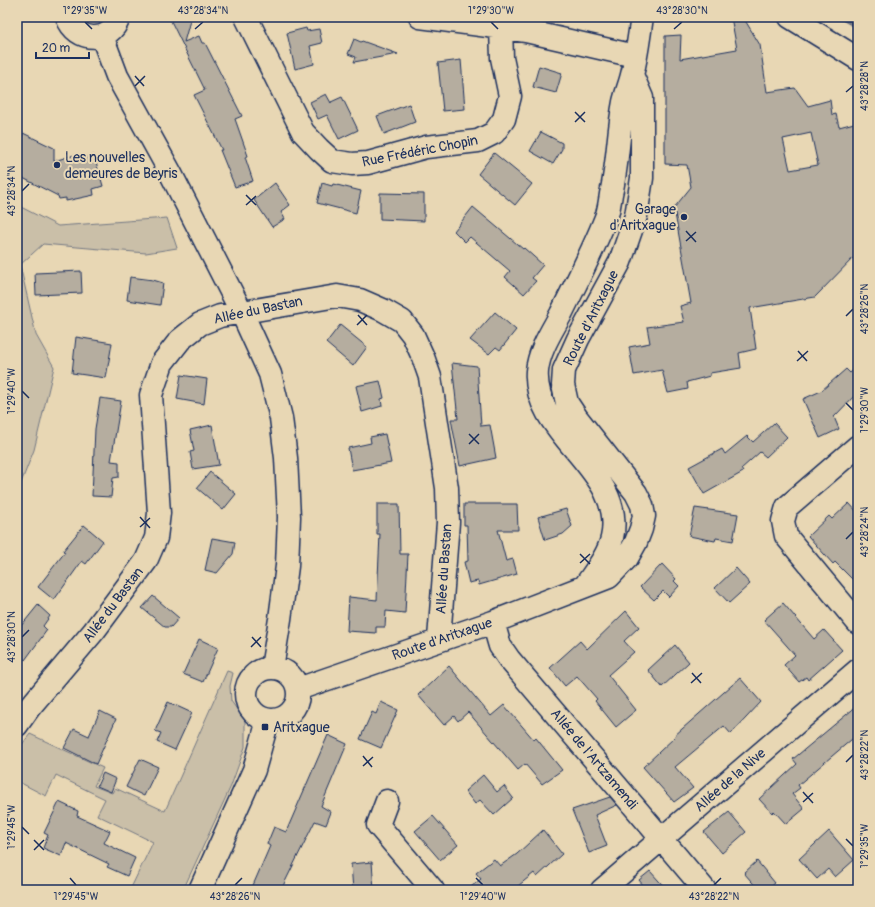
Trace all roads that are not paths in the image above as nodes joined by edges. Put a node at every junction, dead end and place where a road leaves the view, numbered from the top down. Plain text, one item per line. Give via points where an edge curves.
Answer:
1 (67, 17) edge
2 (119, 17) edge
3 (246, 17) edge
4 (420, 17) edge
5 (642, 17) edge
6 (790, 17) edge
7 (501, 28) junction
8 (102, 36) junction
9 (858, 59) edge
10 (634, 65) junction
11 (242, 313) junction
12 (858, 446) edge
13 (585, 586) junction
14 (493, 622) junction
15 (858, 622) edge
16 (439, 639) junction
17 (272, 668) junction
18 (858, 670) edge
19 (298, 689) junction
20 (268, 720) junction
21 (17, 725) edge
22 (387, 801) dead end
23 (662, 839) junction
24 (200, 890) edge
25 (433, 890) edge
26 (602, 890) edge
27 (705, 890) edge

1 - 8 street via 71,26 80,34
2 - 8 street via 111,30
3 - 7 street, Rue Frédéric Chopin via 303,132 332,160 352,164 368,164 426,147 478,141 494,133 504,118 510,96 502,58
4 - 7 street
5 - 10 street, Route d'Aritxague
6 - 9 street
7 - 10 street via 526,31
8 - 11 street via 117,76
10 - 13 street, Route d'Aritxague via 624,101 607,214 589,258 541,353 537,371 542,401 550,418 597,478 608,496 612,511 612,538 604,560
10 - 13 street, Route d'Aritxague via 642,98 642,178 636,216 620,262 564,370 563,385 567,403 636,493 644,516 636,542 627,558 609,577
11 - 16 street, Allée du Bastan via 337,296 360,300 383,310 402,321 413,335 430,377 447,488 448,522
11 - 17 street via 270,374 282,418 286,458 289,517 287,566
11 - 21 street, Allée du Bastan via 220,316 200,324 180,340 162,363 151,395 159,513 156,538 146,561 94,631
12 - 15 street via 787,508 783,521 786,536
13 - 14 street, Route d'Aritxague
14 - 16 street, Route d'Aritxague
14 - 23 street, Allée de l'Artzamendi via 500,646 509,659
16 - 19 street, Route d'Aritxague
17 - 19 street via 286,672 296,682
17 - 20 street via 257,672 248,684 246,692 250,710 258,717
18 - 23 street, Allée de la Nive
19 - 20 street via 296,705 291,712 277,720
20 - 24 street via 254,770
22 - 25 street via 378,825
23 - 26 street, Allée de la Nive
23 - 27 street, Allée de l'Artzamendi

